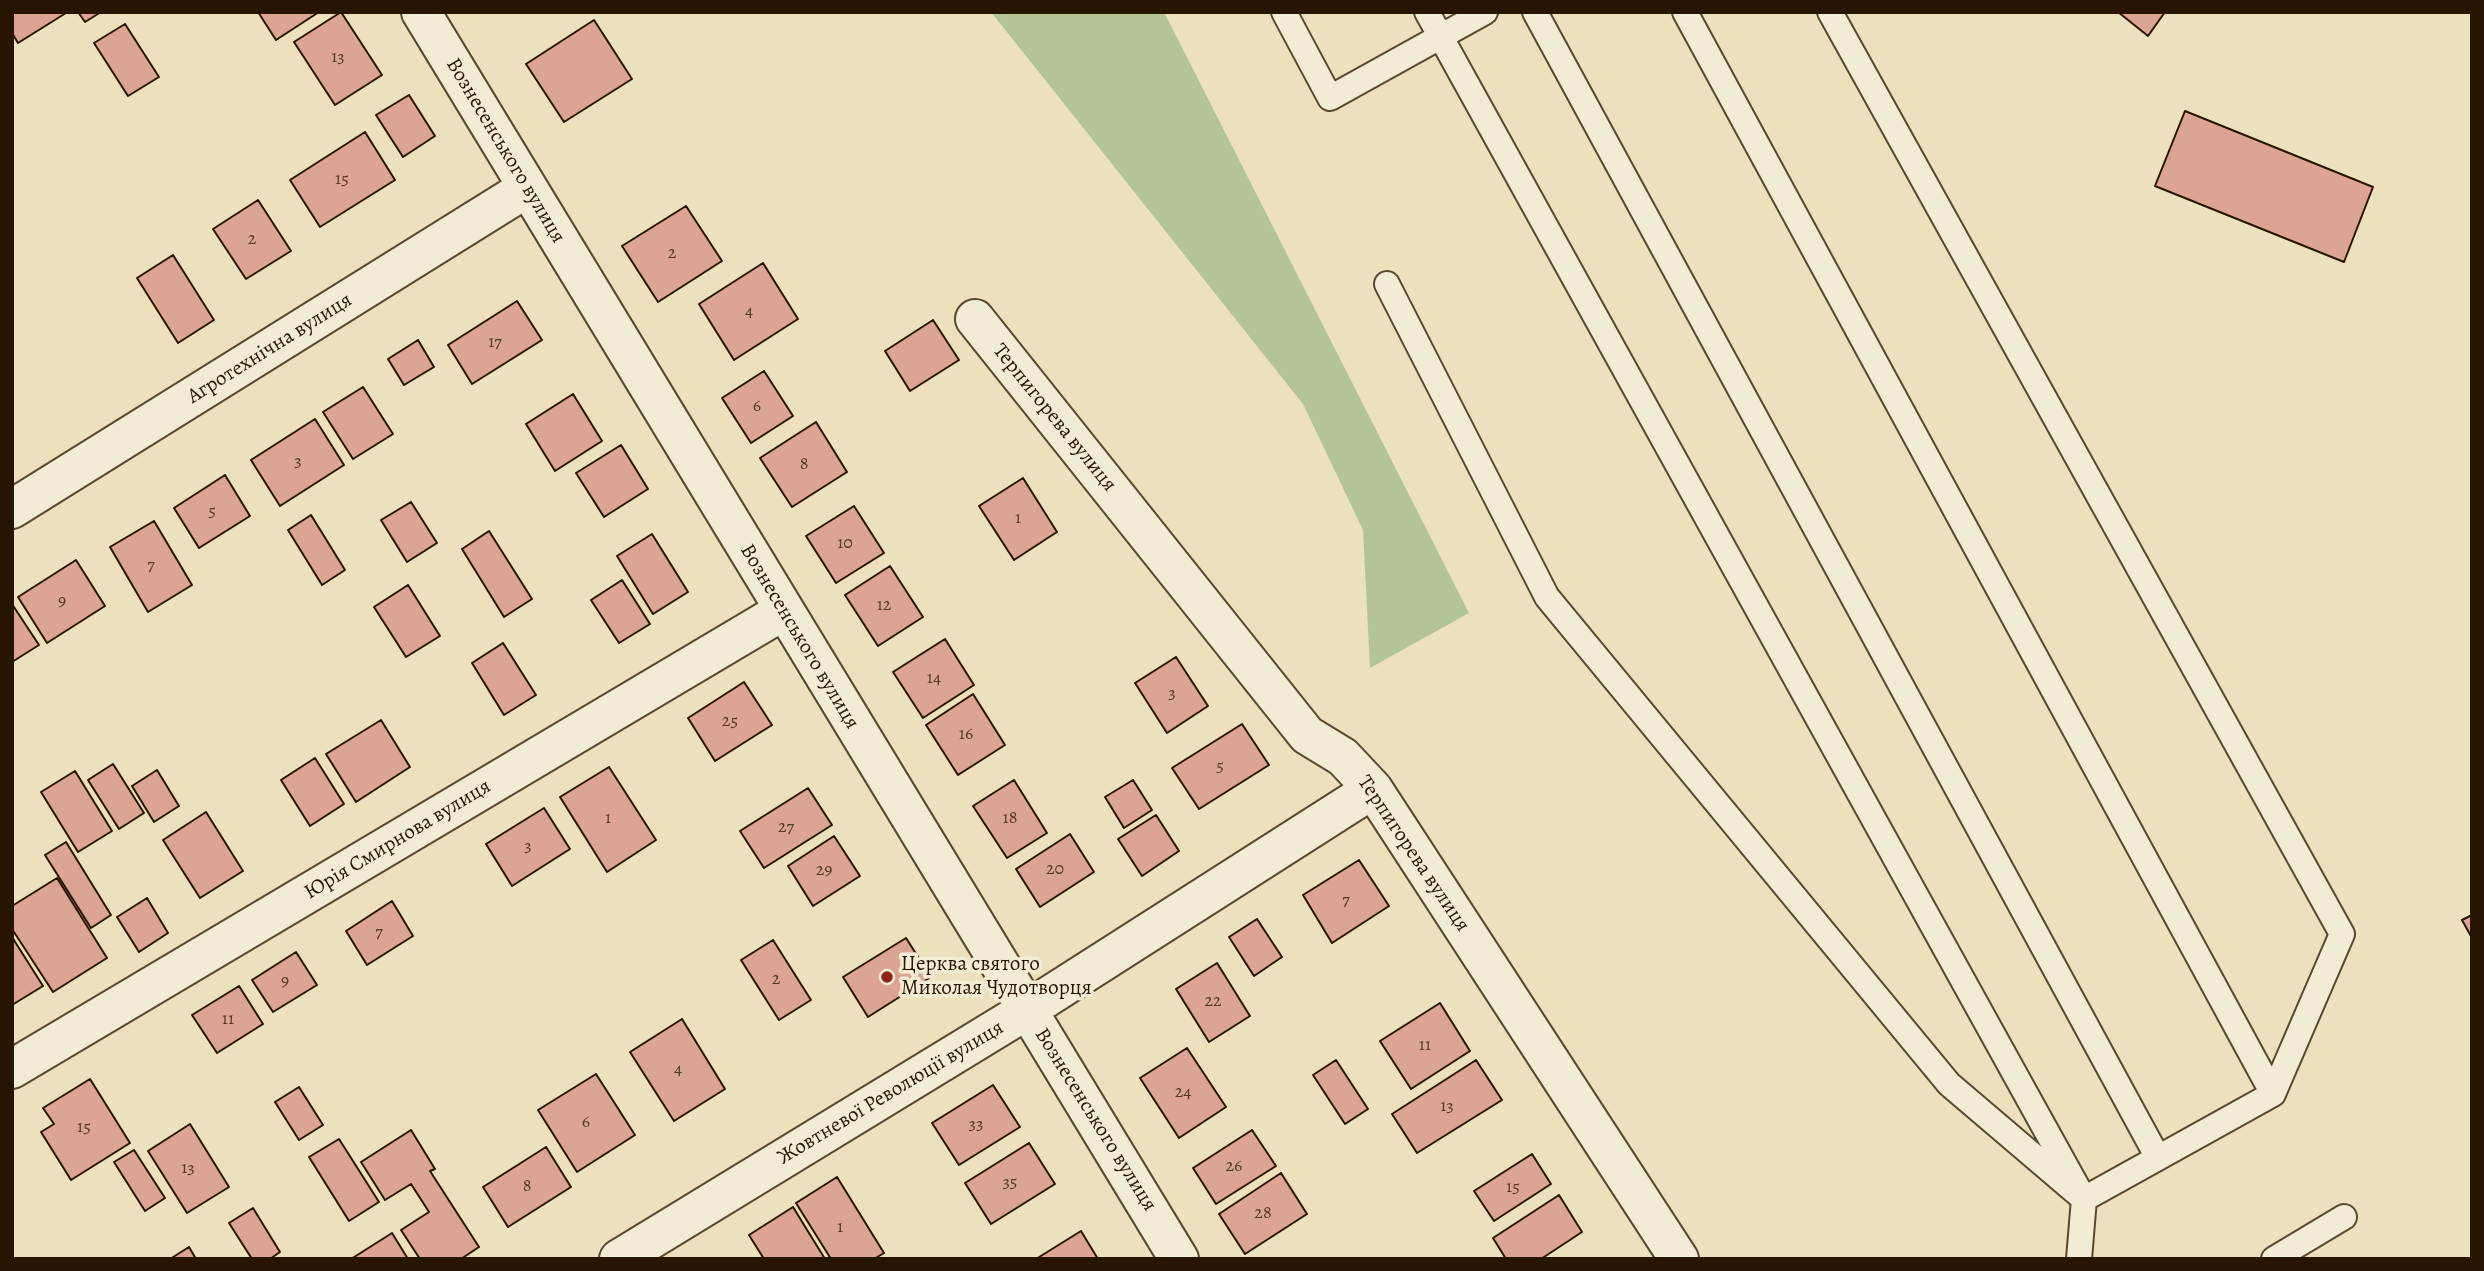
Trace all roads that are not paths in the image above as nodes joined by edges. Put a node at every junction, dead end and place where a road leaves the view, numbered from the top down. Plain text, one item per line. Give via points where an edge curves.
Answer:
1 (421, 12) edge
2 (1284, 12) edge
3 (1427, 12) edge
4 (1485, 12) edge
5 (1535, 12) edge
6 (1685, 12) edge
7 (1830, 12) edge
8 (1441, 38) junction
9 (527, 188) junction
10 (1387, 285) dead end
11 (975, 319) dead end
12 (12, 509) edge
13 (783, 611) junction
14 (1373, 789) junction
15 (1027, 1010) junction
16 (12, 1069) edge
17 (2273, 1094) junction
18 (2158, 1158) junction
19 (2084, 1199) junction
20 (2344, 1217) dead end
21 (619, 1259) edge
22 (1180, 1259) edge
23 (1679, 1259) edge
24 (2079, 1259) edge
25 (2274, 1259) edge

1 - 9 street, Вознесенського вулиця
2 - 8 lane via 1330,98
3 - 8 lane
4 - 8 lane
5 - 18 lane
6 - 17 lane
7 - 17 lane via 2342,934
8 - 19 lane
9 - 12 street, Агротехнічна вулиця
9 - 13 street, Вознесенського вулиця
10 - 19 lane via 1547,597 1949,1084
11 - 14 street, Терпигорева вулиця via 1307,735 1343,757
13 - 15 street, Вознесенського вулиця
13 - 16 street, Юрія Смирнова вулиця
14 - 15 street, Жовтневої Революції вулиця
14 - 23 street, Терпигорева вулиця
15 - 21 street, Жовтневої Революції вулиця
15 - 22 street, Вознесенського вулиця
17 - 18 lane
18 - 19 lane
19 - 24 lane
20 - 25 lane

